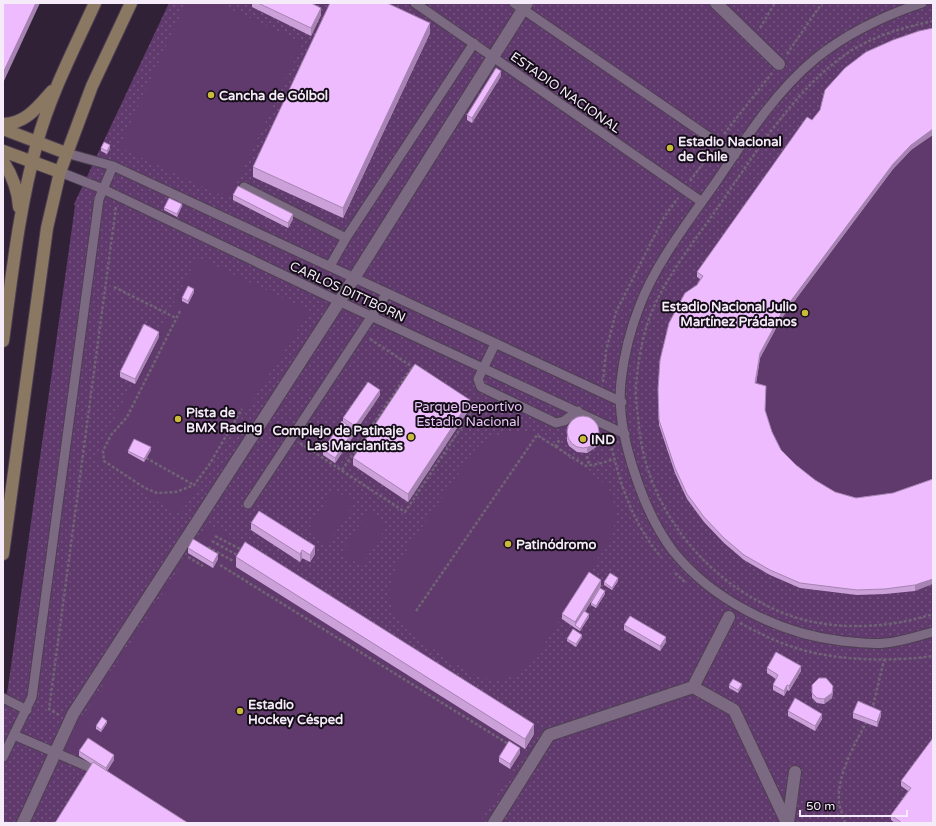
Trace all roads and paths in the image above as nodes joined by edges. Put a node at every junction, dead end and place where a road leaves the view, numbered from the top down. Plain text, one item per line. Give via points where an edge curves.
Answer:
1 (95, 3) edge
2 (130, 3) edge
3 (415, 3) edge
4 (716, 3) edge
5 (775, 3) edge
6 (822, 3) edge
7 (922, 3) edge
8 (521, 5) edge
9 (933, 21) edge
10 (754, 39) junction
11 (474, 44) junction
12 (492, 56) junction
13 (779, 64) junction
14 (58, 84) junction
15 (3, 124) edge
16 (3, 129) edge
17 (37, 142) junction
18 (718, 143) junction
19 (3, 151) edge
20 (66, 153) junction
21 (735, 155) junction
22 (3, 161) edge
23 (32, 161) junction
24 (113, 166) junction
25 (60, 172) junction
26 (244, 187) edge
27 (103, 189) junction
28 (684, 189) junction
29 (702, 202) junction
30 (116, 205) dead end
31 (20, 218) junction
32 (346, 238) junction
33 (330, 266) junction
34 (354, 278) junction
35 (114, 287) dead end
36 (387, 293) junction
37 (340, 302) junction
38 (180, 311) dead end
39 (371, 316) junction
40 (176, 318) junction
41 (360, 332) junction
42 (3, 341) edge
43 (495, 344) junction
44 (412, 367) junction
45 (483, 367) junction
46 (419, 371) edge
47 (603, 394) junction
48 (462, 400) edge
49 (622, 402) junction
50 (242, 409) dead end
51 (578, 411) junction
52 (607, 425) junction
53 (624, 434) junction
54 (292, 438) junction
55 (560, 439) dead end
56 (555, 447) junction
57 (587, 456) edge
58 (146, 458) edge
59 (614, 459) junction
60 (589, 465) junction
61 (342, 470) junction
62 (194, 485) junction
63 (7, 499) edge
64 (248, 504) dead end
65 (215, 536) dead end
66 (212, 541) dead end
67 (208, 547) edge
68 (240, 549) edge
69 (3, 554) edge
70 (189, 554) edge
71 (237, 555) edge
72 (233, 561) dead end
73 (665, 561) dead end
74 (220, 565) dead end
75 (202, 566) dead end
76 (675, 572) dead end
77 (690, 587) dead end
78 (416, 611) dead end
79 (933, 614) edge
80 (729, 617) joint
81 (933, 632) edge
82 (933, 656) edge
83 (884, 660) junction
84 (693, 687) junction
85 (3, 698) edge
86 (27, 710) junction
87 (871, 712) edge
88 (61, 716) dead end
89 (866, 723) edge
90 (14, 735) junction
91 (514, 747) edge
92 (55, 752) junction
93 (3, 757) edge
94 (91, 768) edge
95 (796, 772) dead end
96 (23, 823) edge
97 (494, 823) edge
98 (787, 823) edge
99 (845, 823) edge

1 - 14 main road
2 - 20 main road via 92,86
3 - 11 lane, ESTADIO NACIONAL
4 - 10 street
5 - 10 path
6 - 13 path
7 - 21 lane via 861,28 814,60 782,92
8 - 12 street
8 - 18 lane
9 - 79 path via 881,35 842,57 812,84 791,108 687,251 662,292 650,315 642,342 636,389 641,447 650,479 668,514 697,554 729,582 759,601 795,617 831,624 877,627
10 - 13 street
11 - 12 lane, ESTADIO NACIONAL
11 - 32 lane
12 - 28 lane, ESTADIO NACIONAL
12 - 34 street
13 - 18 path
14 - 15 main road via 28,116 11,124
14 - 17 main road
16 - 17 main road
17 - 20 main road
17 - 23 main road
18 - 21 lane
18 - 28 path
19 - 23 main road
20 - 24 lane, CARLOS DITTBORN
20 - 25 main road
21 - 29 lane
22 - 31 main road via 16,188
23 - 25 main road
23 - 31 main road
24 - 27 lane
24 - 33 lane, CARLOS DITTBORN
25 - 27 lane, CARLOS DITTBORN
25 - 63 main road via 47,228
26 - 32 lane
27 - 37 lane, CARLOS DITTBORN
27 - 86 lane via 98,207 32,697
28 - 29 lane, ESTADIO NACIONAL
28 - 47 path via 664,217 616,312 606,351
29 - 49 lane via 647,289 640,305 627,342 621,383
30 - 88 path via 49,709
31 - 42 main road
32 - 33 lane
33 - 34 lane, CARLOS DITTBORN
34 - 36 lane, CARLOS DITTBORN
34 - 37 street
35 - 40 path
36 - 39 lane
36 - 43 lane, CARLOS DITTBORN
37 - 39 lane, CARLOS DITTBORN
37 - 92 street via 73,714
38 - 40 path
39 - 41 lane
39 - 45 lane, CARLOS DITTBORN
40 - 62 path via 127,417 115,429 102,456 108,465 157,493 176,492
41 - 44 path
41 - 54 lane
43 - 45 lane
43 - 47 lane, CARLOS DITTBORN
44 - 46 path
44 - 61 path
45 - 51 lane, CARLOS DITTBORN
45 - 51 lane via 478,379 481,387 553,422 562,422
47 - 49 lane, CARLOS DITTBORN
48 - 61 path via 474,408 405,512
49 - 53 lane
50 - 62 path
51 - 52 lane, CARLOS DITTBORN
52 - 53 lane, CARLOS DITTBORN
52 - 59 path
53 - 81 lane via 641,494 655,523 673,551 723,596 766,620 818,638 885,644
54 - 61 path
54 - 64 lane
55 - 56 path
56 - 60 path via 586,466
56 - 78 path via 536,435
57 - 60 path
58 - 62 path
59 - 60 path
59 - 73 path via 635,518
63 - 69 main road
65 - 68 path
66 - 71 path
67 - 72 path
70 - 75 path via 187,557
74 - 91 path
76 - 77 path
80 - 83 path via 793,648 828,655
80 - 84 street
82 - 83 path
83 - 87 path
84 - 97 street via 549,735
84 - 98 street via 734,710
85 - 86 lane
86 - 90 lane
89 - 99 path via 851,753 840,790 839,802
90 - 92 lane
90 - 93 lane
92 - 94 lane
92 - 96 street
95 - 98 street

